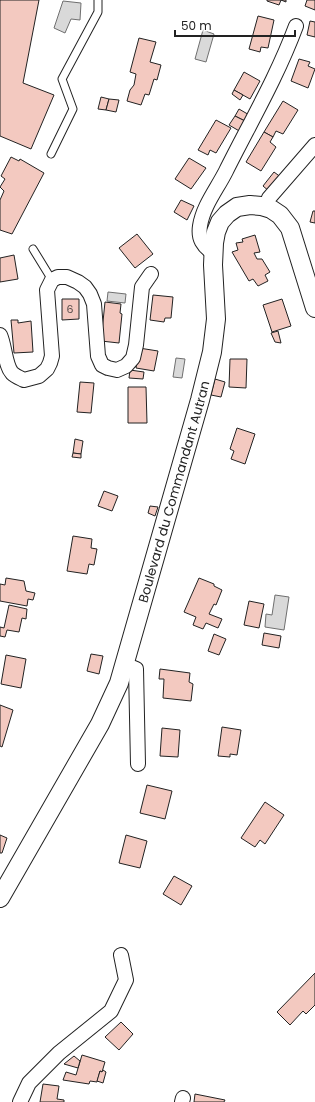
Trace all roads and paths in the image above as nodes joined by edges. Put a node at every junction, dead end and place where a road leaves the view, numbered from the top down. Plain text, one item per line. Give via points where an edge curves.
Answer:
1 (98, 0) edge
2 (296, 26) dead end
3 (315, 145) edge
4 (51, 154) dead end
5 (266, 207) junction
6 (33, 249) dead end
7 (214, 253) junction
8 (151, 274) dead end
9 (52, 280) junction
10 (315, 308) edge
11 (0, 335) edge
12 (124, 664) junction
13 (138, 764) dead end
14 (0, 898) edge
15 (121, 955) dead end
16 (20, 1102) edge

1 - 4 lane via 98,12 62,79 73,109
2 - 7 street via 281,66 206,206 200,226 200,240
3 - 5 street via 269,198
5 - 7 street, Boulevard du Commandant Autran via 237,207 227,214 216,232
5 - 10 street via 280,215 290,228
6 - 9 lane
7 - 12 street, Boulevard du Commandant Autran via 216,319 212,352
8 - 9 street via 142,287 133,358 126,366 117,370 102,365 98,356 94,304 88,291 67,277
9 - 11 street via 47,290 52,356 47,369 39,376 24,380 12,373
12 - 13 street via 136,669
12 - 14 street, Boulevard du Commandant Autran via 100,724
15 - 16 street via 126,980 111,1011 59,1053 30,1083

